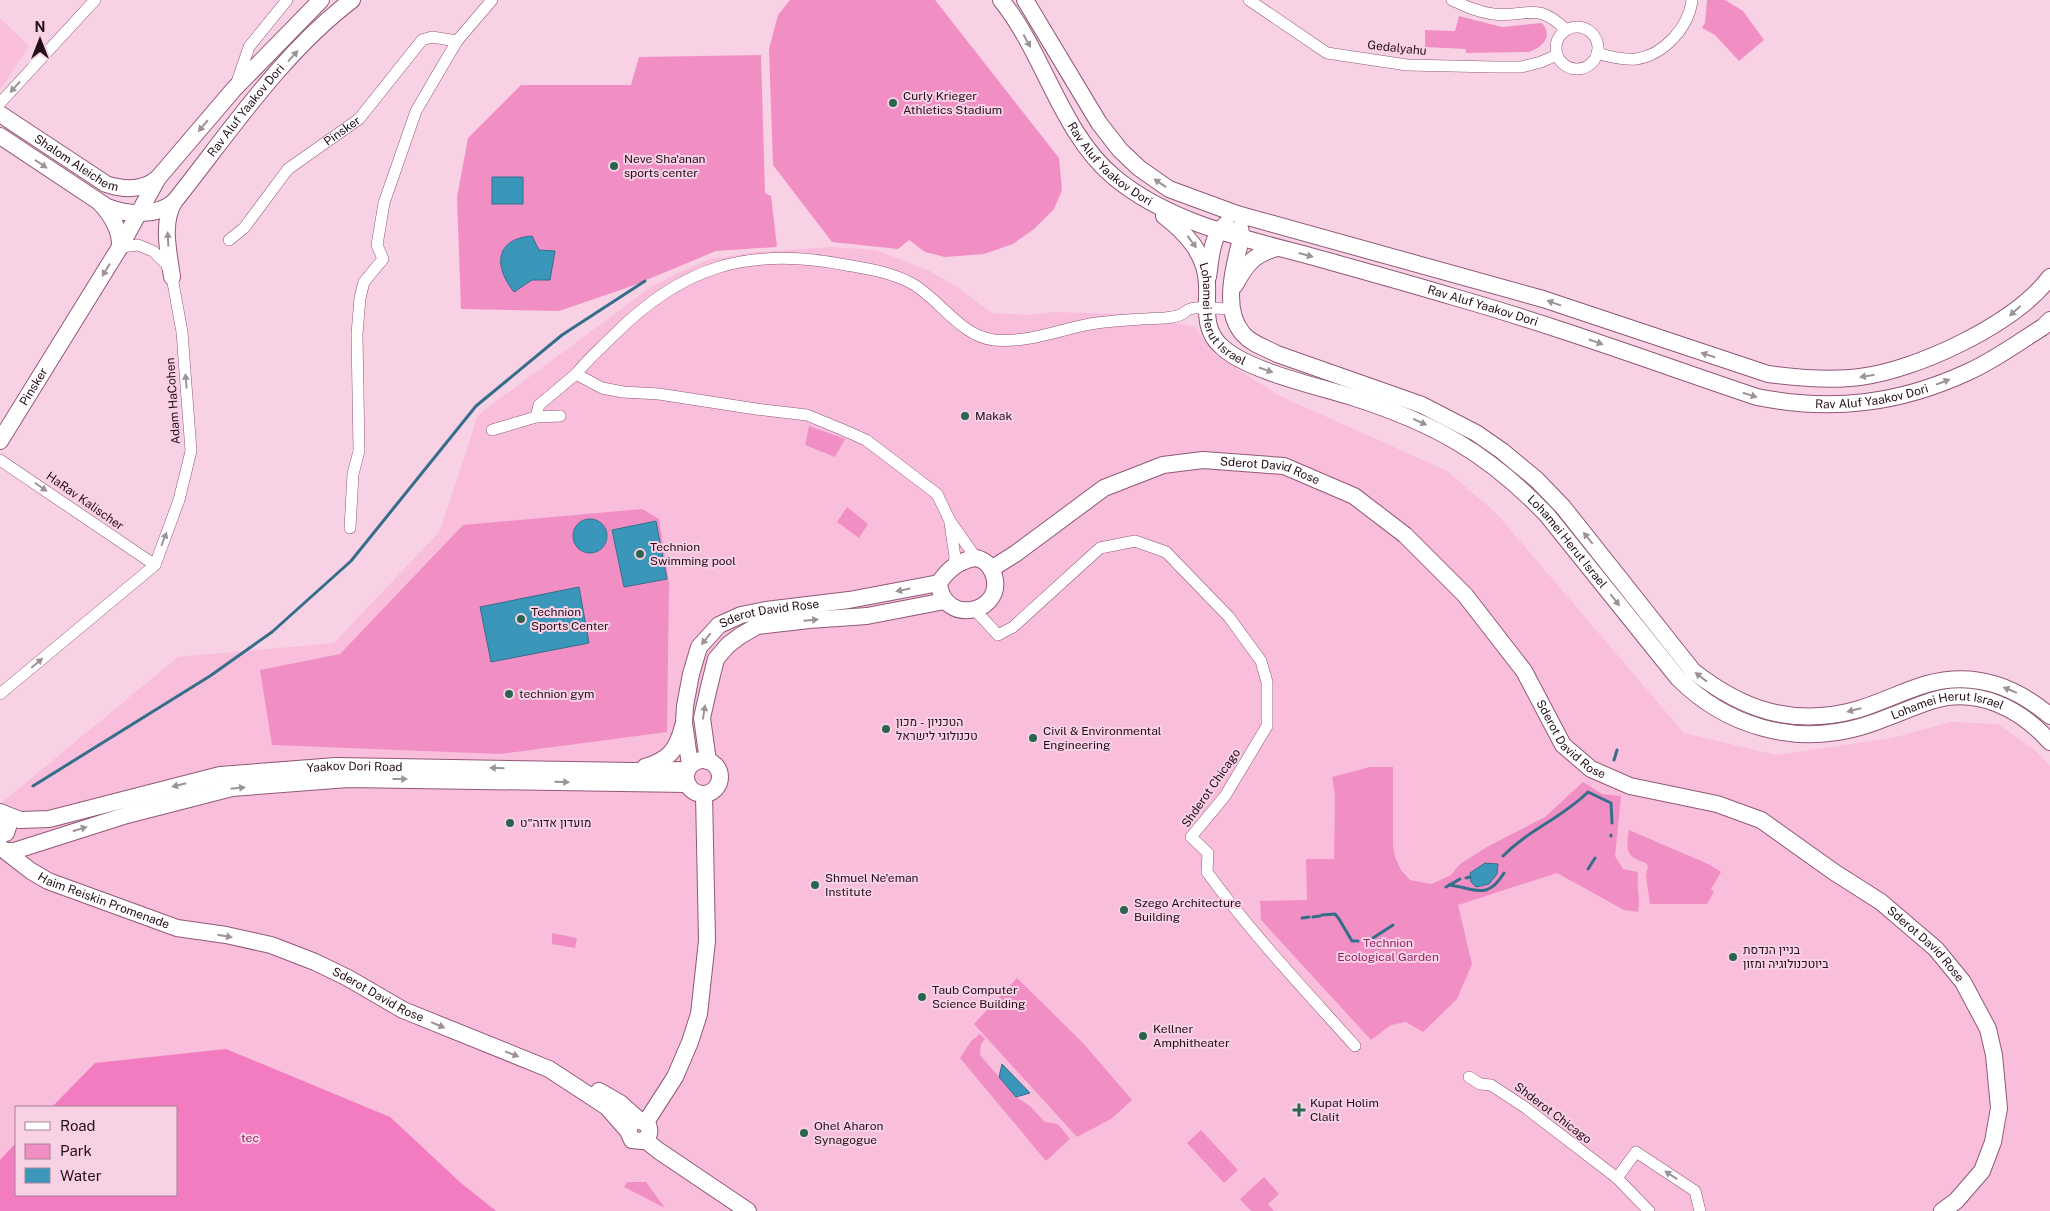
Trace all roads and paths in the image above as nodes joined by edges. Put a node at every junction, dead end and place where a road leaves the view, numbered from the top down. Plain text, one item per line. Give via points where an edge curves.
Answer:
1 (95, 0) edge
2 (287, 0) edge
3 (321, 0) edge
4 (352, 0) edge
5 (492, 0) edge
6 (1001, 0) edge
7 (1024, 0) edge
8 (1249, 0) edge
9 (1452, 0) edge
10 (1692, 0) edge
11 (1566, 30) junction
12 (457, 41) junction
13 (1597, 53) junction
14 (1557, 55) junction
15 (234, 89) junction
16 (0, 103) edge
17 (0, 114) edge
18 (0, 136) edge
19 (158, 178) junction
20 (1142, 199) junction
21 (98, 202) junction
22 (174, 202) junction
23 (139, 213) junction
24 (1237, 214) junction
25 (1218, 230) junction
26 (1242, 238) junction
27 (229, 240) dead end
28 (120, 247) junction
29 (1278, 248) junction
30 (172, 277) junction
31 (2050, 277) edge
32 (1207, 283) junction
33 (1231, 301) junction
34 (1206, 309) junction
35 (2050, 320) edge
36 (576, 374) junction
37 (560, 416) dead end
38 (536, 417) junction
39 (492, 430) dead end
40 (1, 438) edge
41 (0, 460) edge
42 (950, 521) junction
43 (350, 528) dead end
44 (976, 558) junction
45 (155, 565) junction
46 (954, 566) junction
47 (991, 568) junction
48 (939, 583) junction
49 (945, 601) junction
50 (975, 610) junction
51 (0, 694) edge
52 (2050, 716) edge
53 (684, 723) junction
54 (2050, 742) edge
55 (708, 761) junction
56 (633, 771) junction
57 (688, 773) junction
58 (704, 794) junction
59 (0, 813) edge
60 (0, 835) edge
61 (21, 849) edge
62 (177, 928) joint
63 (1355, 1046) dead end
64 (1469, 1077) dead end
65 (637, 1124) junction
66 (1616, 1178) junction
67 (748, 1211) edge
68 (1649, 1211) edge
69 (1700, 1211) edge
70 (1942, 1211) edge

1 -> 16 street
2 - 15 street via 249,48
3 - 15 main road, Rav Aluf Yaakov Dori
22 -> 4 main road, Rav Aluf Yaakov Dori via 287,62 332,15
5 - 12 street
6 -> 20 main road, Rav Aluf Yaakov Dori via 1012,13 1084,143 1112,176
24 -> 7 main road, Rav Aluf Yaakov Dori via 1169,189 1120,150 1099,123
8 - 14 street, Gedalyahu via 1327,53 1407,65 1504,67 1521,67
9 - 11 street via 1495,14 1536,10 1553,17
10 - 13 street via 1689,15 1680,30 1655,52 1637,59 1613,58
11 - 13 street via 1579,26 1591,32 1598,44
11 - 14 street via 1557,41
12 - 27 street, Pinsker via 432,37 422,40 359,119 288,169 244,228
12 - 43 street via 416,111 384,203 377,246 382,259 364,282 360,298 357,334 360,451 353,474
13 - 14 street via 1592,62 1580,69 1566,66
15 -> 19 main road, Rav Aluf Yaakov Dori
17 - 19 main road, Shalom Aleichem via 106,184 134,188
18 -> 21 main road, Shalom Aleichem
19 - 23 main road, Pinsker
20 - 25 main road, Rav Aluf Yaakov Dori
20 -> 32 main road, Lohamei Herut Israel via 1189,238 1197,250
21 - 23 main road, Shalom Aleichem via 114,209
21 - 28 main road via 116,226
22 - 23 main road, Rav Aluf Yaakov Dori via 158,211
30 -> 22 main road via 167,233 168,216
23 - 28 main road, Pinsker
24 - 25 main road
24 - 26 main road, Lohamei Herut Israel
31 -> 24 main road, Rav Aluf Yaakov Dori via 2008,317 1907,366 1859,377 1800,378 1768,374 1543,299
25 - 26 main road, Rav Aluf Yaakov Dori
25 - 32 main road
26 - 29 main road, Rav Aluf Yaakov Dori
26 - 33 main road, Lohamei Herut Israel
28 - 30 street, Adam HaCohen via 138,245 152,251 166,264
28 -> 40 main road, Pinsker
29 - 33 main road via 1266,250 1251,261
29 -> 35 main road, Rav Aluf Yaakov Dori via 1456,297 1757,397 1788,403 1853,404 1888,400 1922,390 1969,372
45 -> 30 street, Adam HaCohen via 179,500 191,451 182,332
32 - 34 main road, Lohamei Herut Israel
33 - 34 street
52 -> 33 main road, Lohamei Herut Israel via 2033,701 2012,690 1966,679 1927,684 1856,710 1831,714 1781,714 1738,702 1693,671 1563,507 1502,451 1476,433 1422,405 1260,346 1243,334
34 - 36 street via 1189,309 1167,318 1132,318 1088,324 1038,337 994,340 980,337 913,284 888,272 817,259 764,258 728,263 697,274 658,296 633,315
34 -> 54 main road, Lohamei Herut Israel via 1212,336 1235,356 1404,415 1434,428 1492,464 1524,490 1547,515 1678,678 1694,694 1732,718 1775,731 1832,732 1859,727 1933,700 1971,697 1992,701 2012,710 2033,724
36 - 38 street via 538,405
36 - 42 street via 602,388 623,392 785,411 819,419 866,440 937,494
37 - 38 street
38 - 39 street
41 -> 45 street, HaRav Kalischer
42 - 44 street
42 - 46 street
44 - 46 main road
44 - 47 main road
51 -> 45 street, Adam HaCohen
46 - 48 main road
47 - 50 main road via 995,585 993,593
47 - 70 main road, Sderot David Rose via 1104,488 1163,465 1203,460 1284,466 1354,496 1405,535 1465,595 1524,671 1563,745 1591,769 1630,786 1717,804 1760,820 1881,902 1936,949 1963,982 1988,1029 1999,1108 1993,1142 1982,1171 1956,1201
48 - 49 main road
48 -> 53 main road, Sderot David Rose via 741,615 719,625 699,647 684,706
49 - 50 main road via 959,610
55 -> 49 main road, Sderot David Rose via 702,718 716,659 740,636 757,626 868,616
50 - 63 street, Shderot Chicago via 998,634 1014,628 1053,588 1100,548 1135,541 1166,552 1229,617 1262,661 1267,682 1267,726 1225,796 1191,837 1208,853 1207,872 1239,916
53 - 56 main road via 673,752 658,763
53 - 57 main road, Sderot David Rose
55 - 57 main road via 698,760
55 - 58 main road via 719,770 720,781 714,790
56 - 57 main road, Yaakov Dori Road
56 -> 61 main road, Yaakov Dori Road via 336,766 220,775 57,818
57 - 58 main road via 694,792
61 -> 57 main road, Yaakov Dori Road via 126,815 232,788 348,779
58 - 65 main road via 707,941 699,1014 675,1077
59 - 60 main road via 9,824 6,833
59 - 61 main road via 12,818
60 - 61 main road
61 - 62 main road, Haim Reiskin Promenade via 48,881
62 -> 65 main road, Sderot David Rose via 271,945 314,962 402,1010 548,1069
64 - 66 street, Shderot Chicago via 1480,1084 1491,1085 1526,1108
65 - 67 main road via 632,1140 645,1140
66 - 68 street, Shderot Chicago
69 -> 66 street via 1694,1191 1636,1152

